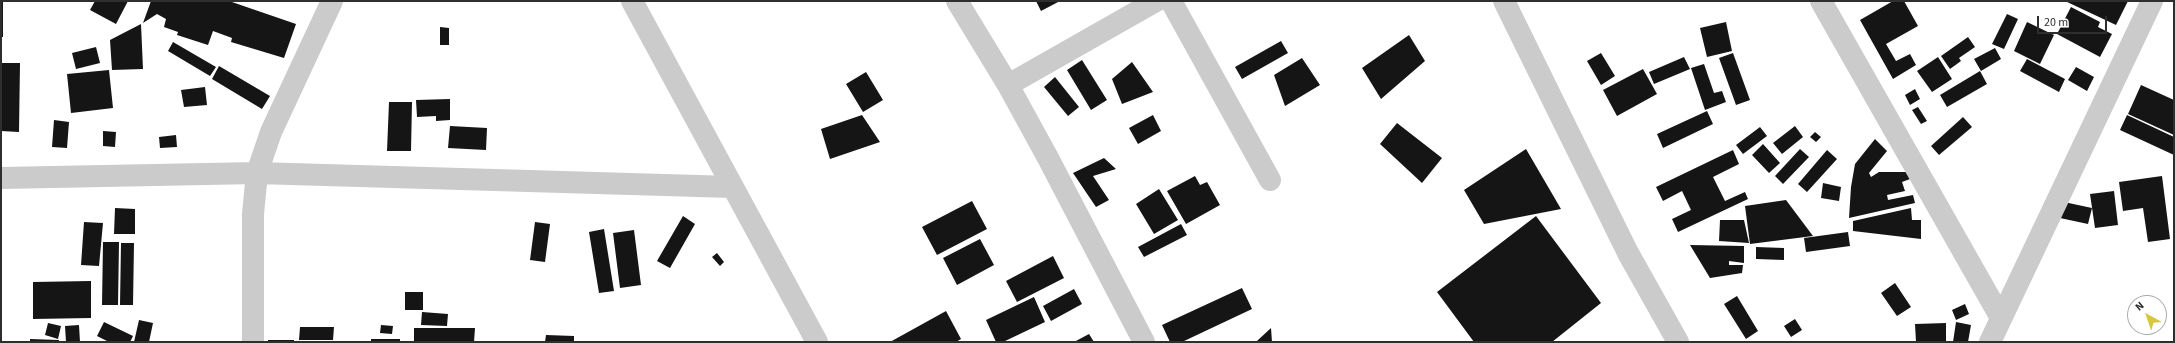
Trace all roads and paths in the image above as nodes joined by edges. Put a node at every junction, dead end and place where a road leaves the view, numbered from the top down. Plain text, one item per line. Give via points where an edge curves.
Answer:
1 (332, 1) edge
2 (632, 1) edge
3 (958, 1) edge
4 (1156, 1) edge
5 (1171, 1) edge
6 (1504, 1) edge
7 (1821, 1) edge
8 (2152, 1) edge
9 (1008, 85) junction
10 (257, 173) junction
11 (1, 178) edge
12 (1270, 180) dead end
13 (732, 187) junction
14 (2001, 318) junction
15 (253, 342) edge
16 (817, 342) edge
17 (1144, 342) edge
18 (1678, 342) edge
19 (1990, 342) edge

1 - 10 street via 271,132
2 - 13 street
3 - 9 street
4 - 9 street
5 - 12 street
6 - 18 street via 1628,253
7 - 14 street
8 - 14 street
9 - 17 street
10 - 11 street
10 - 13 street
10 - 15 street via 253,214
13 - 16 street
14 - 19 street

